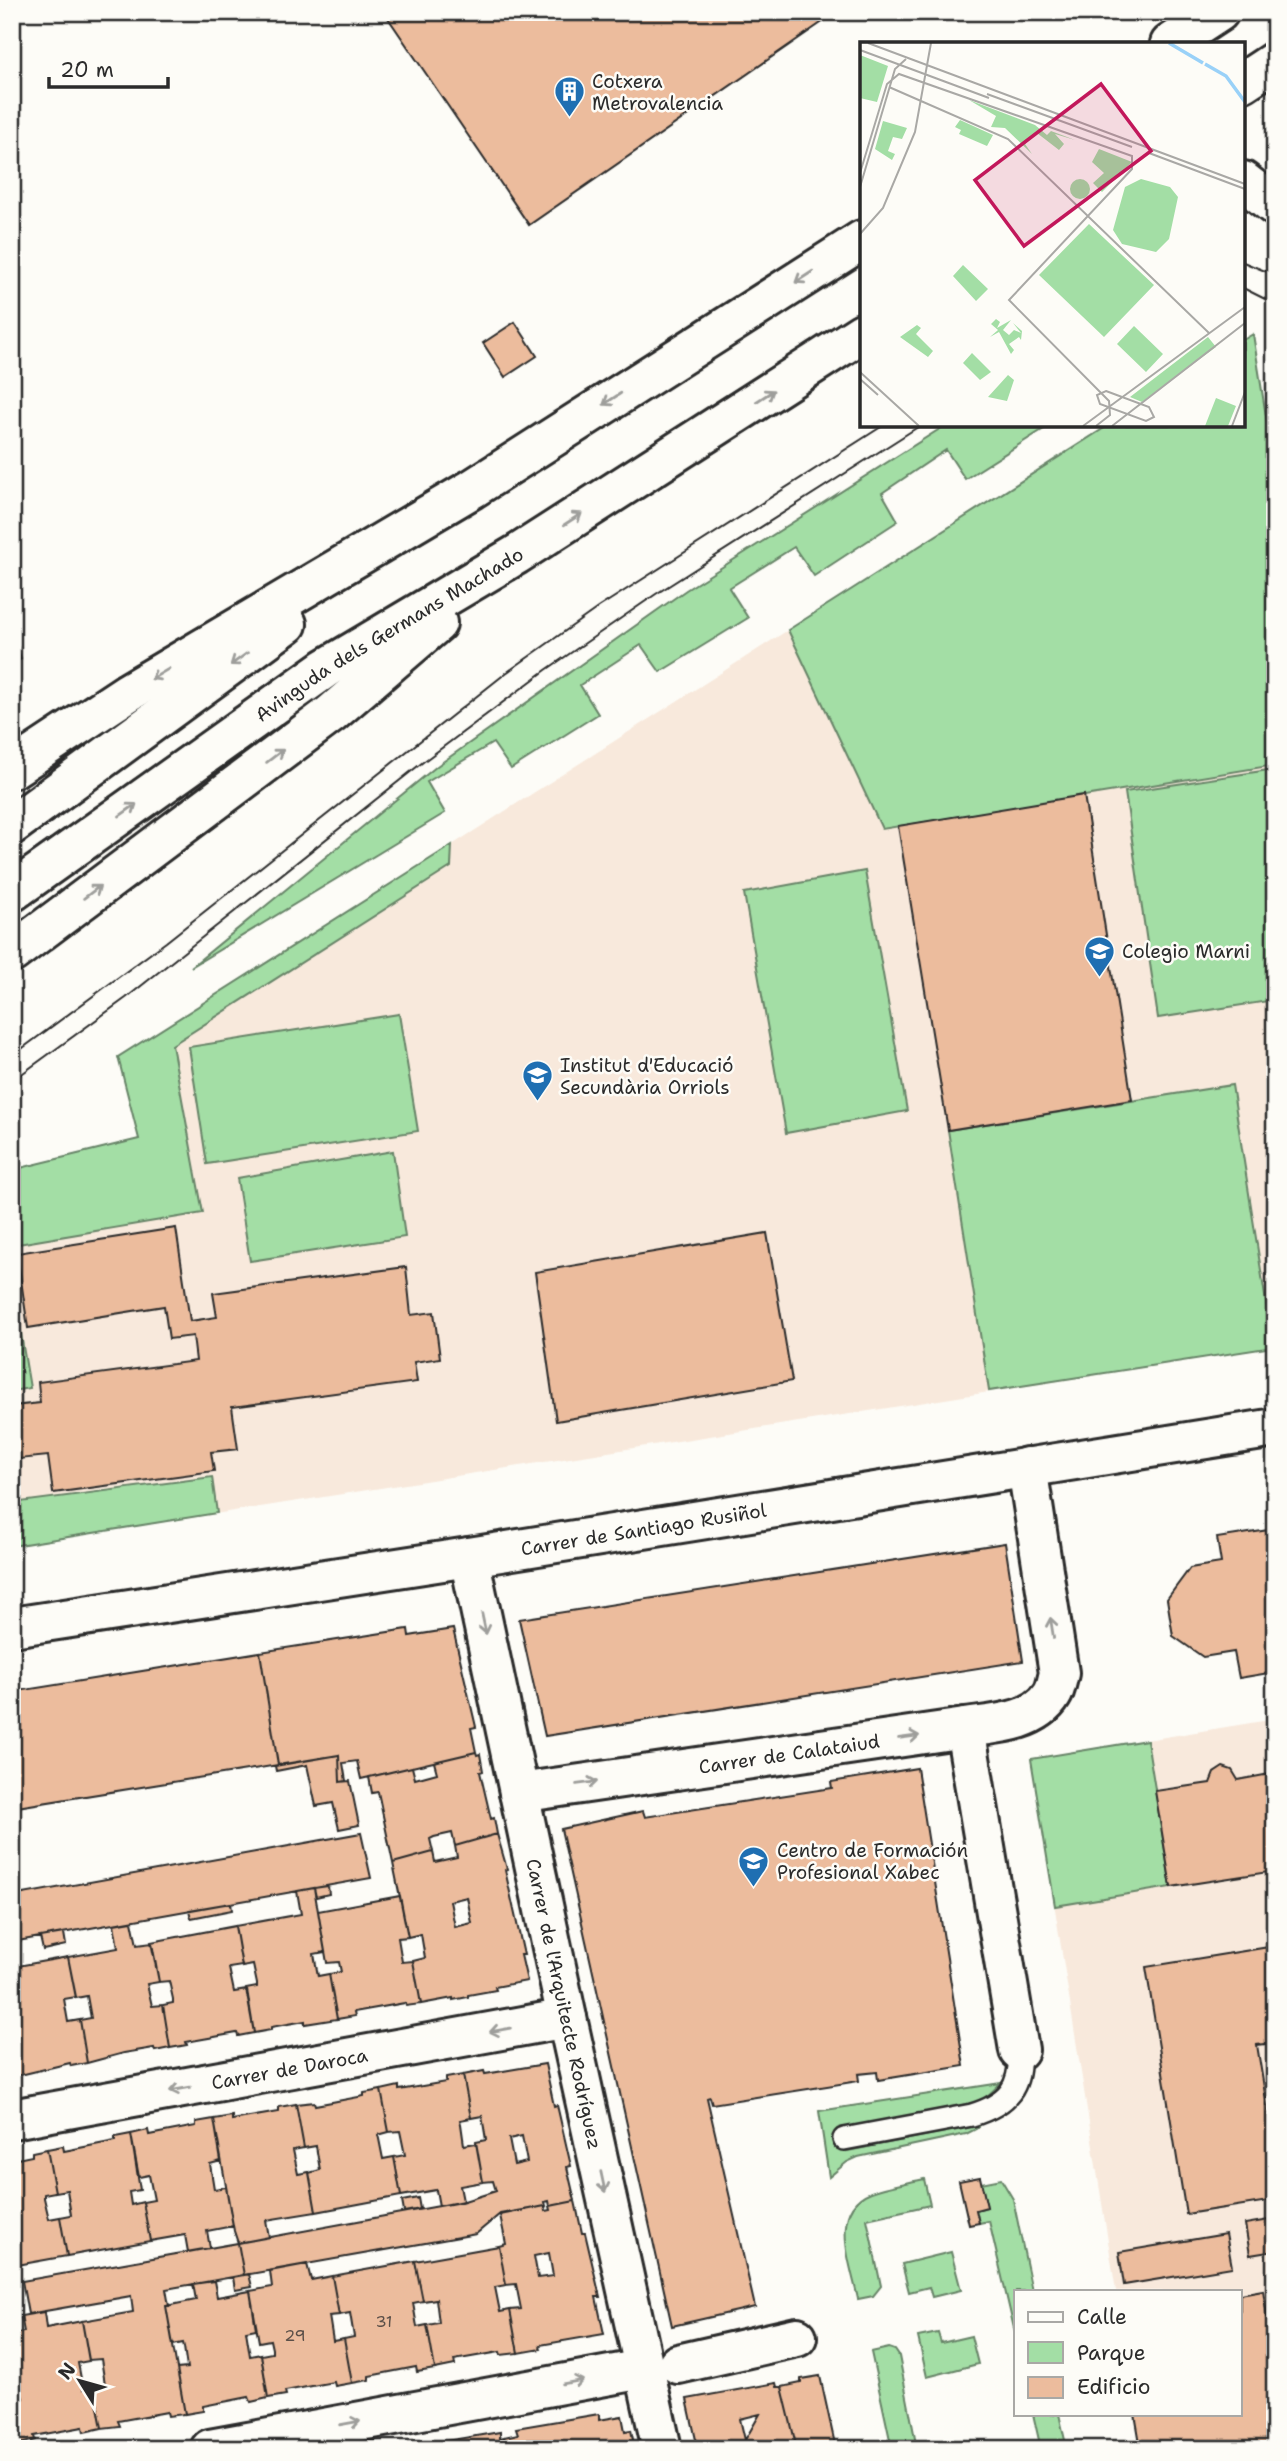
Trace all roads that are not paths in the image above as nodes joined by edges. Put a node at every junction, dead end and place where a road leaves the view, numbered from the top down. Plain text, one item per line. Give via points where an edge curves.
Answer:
1 (1219, 12) edge
2 (1173, 42) edge
3 (1275, 61) edge
4 (1245, 81) edge
5 (1245, 183) edge
6 (1275, 206) edge
7 (860, 241) edge
8 (860, 334) edge
9 (472, 489) junction
10 (516, 555) junction
11 (12, 769) edge
12 (12, 825) edge
13 (12, 892) edge
14 (12, 953) edge
15 (1275, 1428) edge
16 (1027, 1467) junction
17 (469, 1557) junction
18 (12, 1627) edge
19 (965, 1728) junction
20 (519, 1793) junction
21 (567, 2018) junction
22 (1019, 2050) joint
23 (12, 2119) edge
24 (844, 2139) dead end
25 (797, 2337) dead end
26 (661, 2367) junction
27 (210, 2449) edge
28 (662, 2449) edge

1 - 2 street
3 - 4 street
5 - 6 street
7 -> 9 street
10 -> 8 street
9 -> 11 street via 127,694
9 -> 12 street
13 -> 10 street, Avinguda dels Germans Machado via 326,668
14 -> 10 street, Avinguda dels Germans Machado via 331,714
15 - 16 street, Carrer de Santiago Rusiñol
16 - 17 street, Carrer de Santiago Rusiñol
19 -> 16 street, Carrer de Calataiud via 1011,1721 1035,1711 1052,1695 1059,1673
17 - 18 street, Carrer de Santiago Rusiñol
17 -> 20 street, Carrer de l'Arquitecte Rodríguez
20 -> 19 street, Carrer de Calataiud
19 - 22 street
20 - 21 street, Carrer de l'Arquitecte Rodríguez
21 -> 23 street, Carrer de Daroca
21 -> 26 street, Carrer de l'Arquitecte Rodríguez
22 - 24 lane via 1016,2085 992,2109
25 - 26 street
27 -> 26 street
26 - 28 street, Carrer de l'Arquitecte Rodríguez

